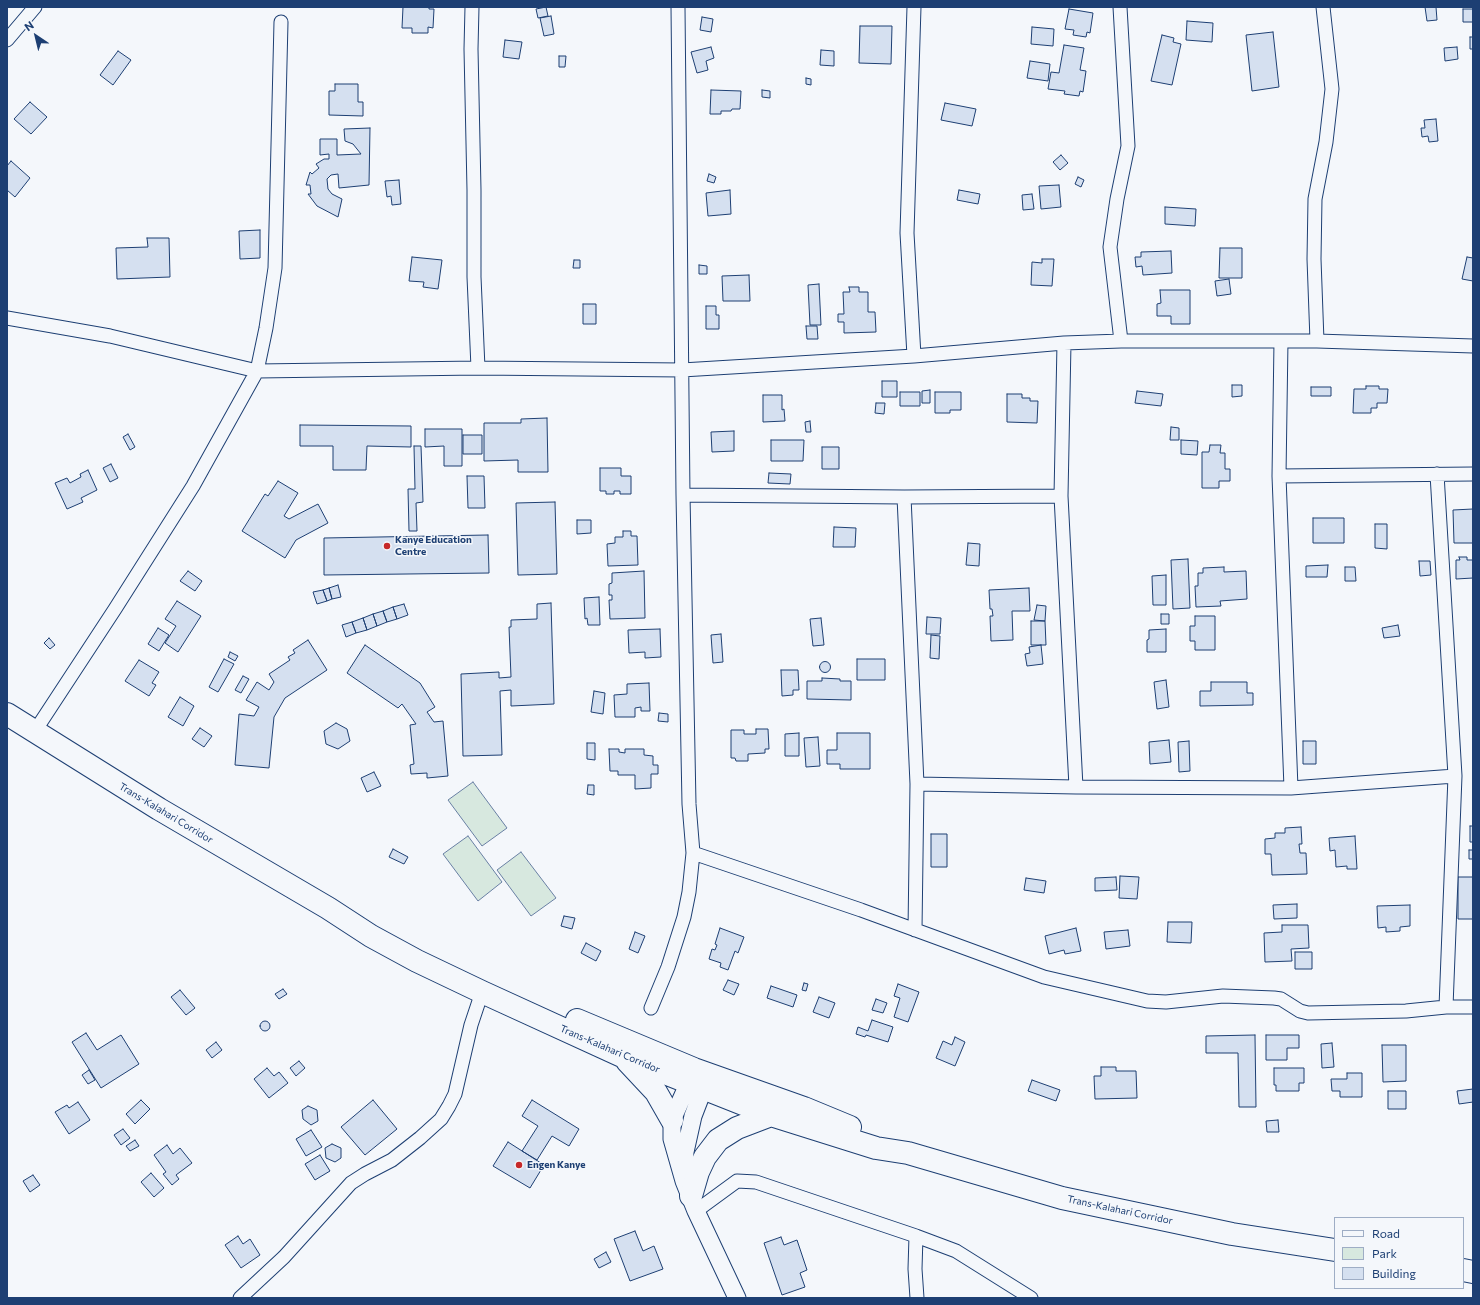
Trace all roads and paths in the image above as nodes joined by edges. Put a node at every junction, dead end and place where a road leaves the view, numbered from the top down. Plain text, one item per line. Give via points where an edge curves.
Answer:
1 (35, 7) edge
2 (472, 7) edge
3 (678, 7) edge
4 (914, 7) edge
5 (1120, 7) edge
6 (1323, 7) edge
7 (281, 22) dead end
8 (7, 40) edge
9 (7, 318) edge
10 (1121, 341) junction
11 (1318, 341) junction
12 (1281, 342) junction
13 (1064, 343) junction
14 (1473, 346) edge
15 (914, 356) junction
16 (478, 368) junction
17 (682, 370) junction
18 (257, 371) junction
19 (1437, 474) junction
20 (1473, 474) edge
21 (1279, 476) junction
22 (683, 495) junction
23 (1061, 496) junction
24 (904, 498) junction
25 (7, 714) edge
26 (35, 730) junction
27 (1455, 776) junction
28 (917, 784) junction
29 (1076, 787) junction
30 (1291, 788) junction
31 (694, 853) junction
32 (328, 908) junction
33 (915, 930) junction
34 (482, 992) junction
35 (1473, 1006) edge
36 (1446, 1007) junction
37 (651, 1008) dead end
38 (622, 1056) junction
39 (699, 1078) junction
40 (771, 1115) junction
41 (672, 1120) junction
42 (908, 1153) junction
43 (690, 1196) junction
44 (916, 1236) junction
45 (1334, 1250) edge
46 (240, 1298) edge
47 (737, 1298) edge
48 (917, 1298) edge
49 (1031, 1298) edge

1 - 8 street
2 - 16 street via 470,49
3 - 17 street
4 - 15 street via 907,233
5 - 10 street via 1128,146 1110,247
6 - 11 street via 1332,89 1326,142 1315,199 1314,259
7 - 18 street via 275,268
9 - 18 street via 110,336
10 - 12 street
10 - 13 street
11 - 12 street
11 - 14 street
12 - 21 street
13 - 15 street
13 - 23 street
15 - 17 street
16 - 17 street
16 - 18 street
17 - 22 street
18 - 26 street via 194,486
19 - 20 street
19 - 21 street
19 - 27 street
21 - 30 street
22 - 24 street
22 - 31 street via 689,804
23 - 24 street
23 - 29 street
24 - 28 street
25 - 26 highway, Trans-Kalahari Corridor
26 - 32 highway, Trans-Kalahari Corridor via 159,809
27 - 30 street
27 - 36 street
28 - 29 street
28 - 33 street
29 - 30 street
31 - 33 street
31 - 37 street via 684,917 668,967
32 - 34 highway, Trans-Kalahari Corridor via 417,961
32 - 39 highway, Trans-Kalahari Corridor via 370,923
33 - 36 street via 1044,977 1147,1000 1166,1002 1223,996 1274,998 1308,1013 1406,1011
34 - 38 highway, Trans-Kalahari Corridor
34 - 46 street via 455,1094 441,1119 392,1160 351,1183 284,1256
35 - 36 street
38 - 39 highway, Trans-Kalahari Corridor
38 - 41 highway via 656,1092
39 - 40 highway, Trans-Kalahari Corridor
39 - 41 street
39 - 42 highway, Trans-Kalahari Corridor via 804,1108 886,1141
39 - 43 street via 685,1152
40 - 42 highway, Trans-Kalahari Corridor via 876,1148
40 - 43 highway via 737,1128 718,1140 705,1157
41 - 43 street via 672,1140
42 - 45 highway, Trans-Kalahari Corridor via 1062,1198 1232,1234
43 - 44 street via 736,1181 756,1182
43 - 47 street
44 - 48 street
44 - 49 street via 956,1251

